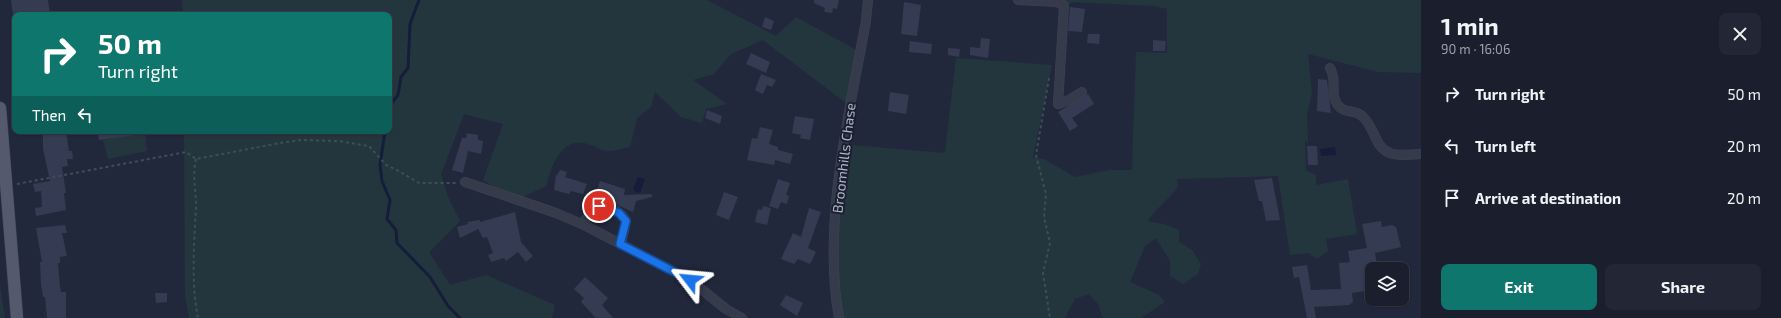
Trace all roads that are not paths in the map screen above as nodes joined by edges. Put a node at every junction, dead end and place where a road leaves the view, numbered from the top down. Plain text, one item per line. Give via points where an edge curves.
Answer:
1 (868, 0) edge
2 (1018, 0) edge
3 (1330, 68) dead end
4 (1082, 92) dead end
5 (0, 108) edge
6 (1421, 154) edge
7 (465, 182) road end
8 (582, 224) junction
9 (620, 244) junction
10 (17, 318) edge
11 (742, 318) edge
12 (839, 318) edge

1 - 12 street, Broomhills Chase via 842,148 838,189 834,250
2 - 4 street via 1058,2 1064,6 1058,104
3 - 6 street via 1334,75 1334,99 1340,108 1349,113 1361,114 1371,124 1379,146 1390,154
5 - 10 main road
7 - 8 street
8 - 9 street
8 - 9 street via 595,208 602,206 612,209 624,216 626,221
9 - 11 street via 690,280 726,309

